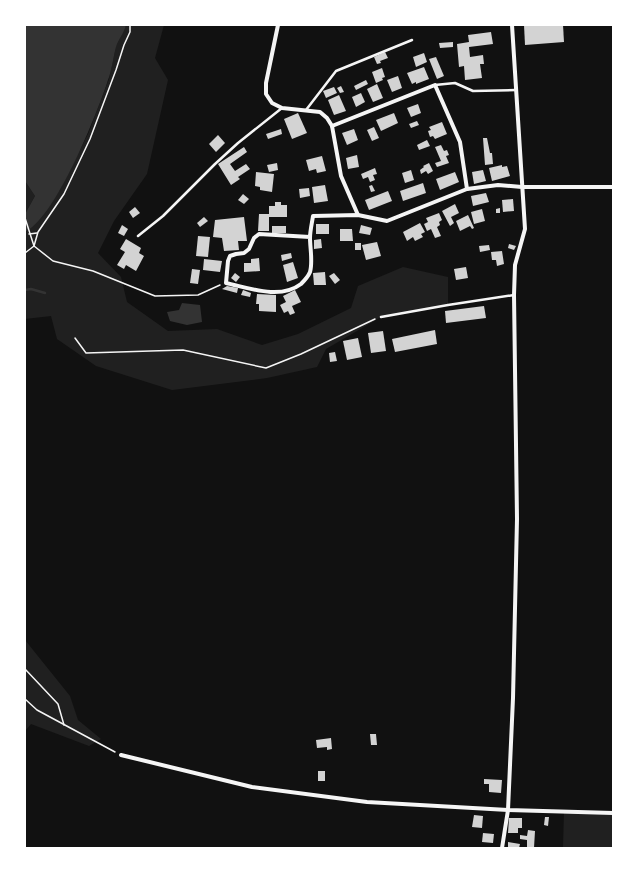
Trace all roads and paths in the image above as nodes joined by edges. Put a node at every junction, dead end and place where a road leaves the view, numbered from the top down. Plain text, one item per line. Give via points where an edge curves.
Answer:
1 (130, 25) edge
2 (278, 25) edge
3 (512, 25) edge
4 (412, 40) dead end
5 (435, 86) junction
6 (516, 90) junction
7 (282, 108) junction
8 (306, 110) junction
9 (332, 126) junction
10 (522, 187) junction
11 (613, 187) edge
12 (467, 189) junction
13 (358, 215) junction
14 (25, 218) edge
15 (38, 232) junction
16 (29, 234) junction
17 (138, 236) dead end
18 (310, 237) junction
19 (34, 246) junction
20 (25, 253) edge
21 (226, 283) junction
22 (514, 295) junction
23 (381, 316) joint
24 (75, 338) dead end
25 (25, 669) edge
26 (25, 699) edge
27 (64, 725) junction
28 (121, 755) joint
29 (508, 810) junction
30 (613, 813) edge
31 (502, 848) edge

1 - 15 path via 130,32 90,138 64,194
2 - 7 street via 266,82 266,94 272,103
3 - 6 street
4 - 8 lane via 336,71
5 - 6 lane via 455,83 473,91
5 - 9 street
5 - 12 street via 460,142
6 - 10 street
7 - 8 street
7 - 17 lane via 238,143 163,216
8 - 9 street via 320,112
9 - 13 street via 340,176
10 - 11 street
10 - 12 street via 498,185
10 - 22 street via 525,229 515,265
12 - 13 street via 387,221
13 - 18 street via 313,216
14 - 16 path
15 - 16 path
15 - 19 path
16 - 19 path
18 - 21 street via 259,234 244,253 230,256
18 - 21 street via 310,271 307,278 297,286 284,291 269,292
19 - 20 path
19 - 21 path via 53,261 93,271 155,296 198,295
22 - 23 lane
22 - 29 street via 517,527 514,698
23 - 24 path via 266,368 183,350 86,353
25 - 27 path via 58,704
26 - 27 path via 37,710
27 - 28 path
28 - 29 street via 252,787 368,802
29 - 30 street
29 - 31 street

